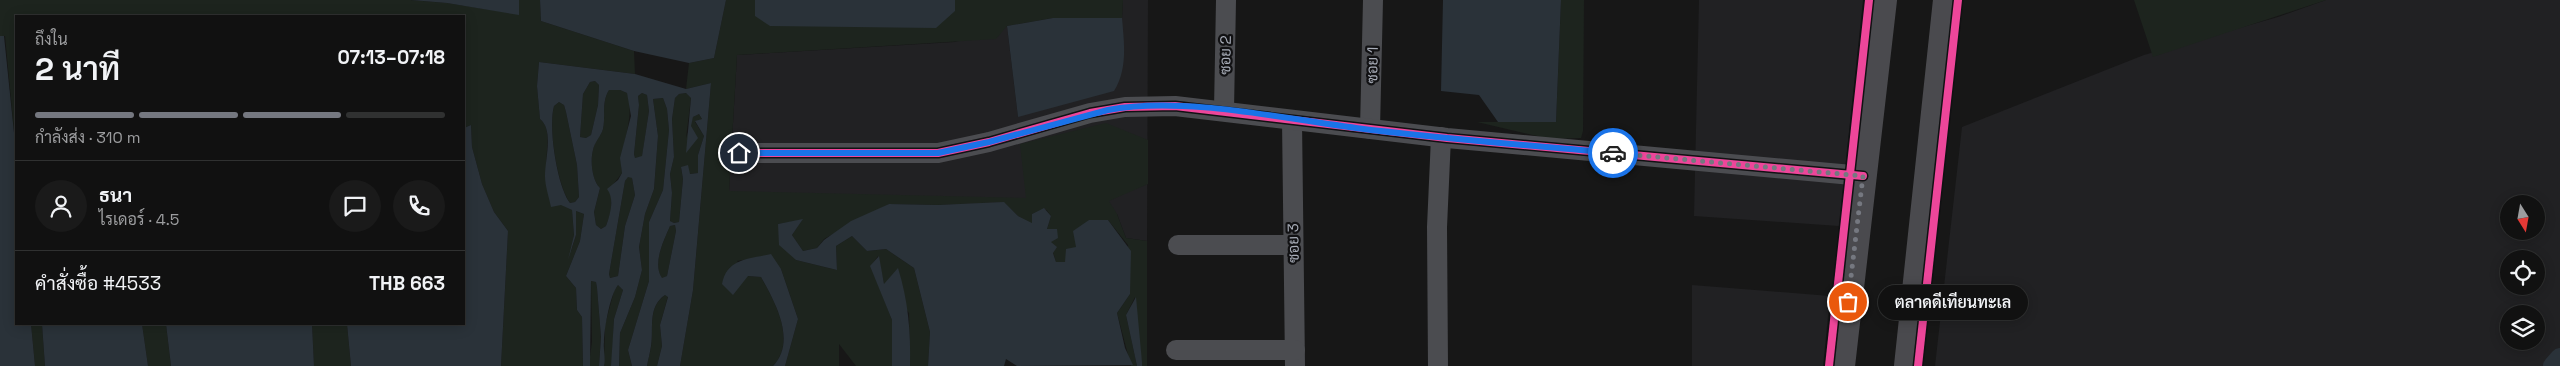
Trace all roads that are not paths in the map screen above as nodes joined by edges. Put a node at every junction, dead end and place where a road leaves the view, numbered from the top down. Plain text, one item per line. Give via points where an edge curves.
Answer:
1 (1226, 0) edge
2 (1373, 0) edge
3 (1883, 0) edge
4 (1946, 0) edge
5 (1224, 110) junction
6 (1292, 120) junction
7 (1370, 130) junction
8 (1441, 137) junction
9 (739, 153) dead end
10 (1863, 176) junction
11 (1178, 245) dead end
12 (1292, 245) junction
13 (1176, 350) dead end
14 (1295, 358) edge
15 (1438, 366) edge
16 (1841, 366) edge
17 (1908, 366) edge

1 - 5 street, ซอย 2
2 - 7 street, ซอย 1
3 - 10 main road
4 - 17 main road
5 - 6 street
5 - 9 street via 1125,106 938,153
6 - 7 street
6 - 12 street, ซอย 3
7 - 8 street
8 - 10 street
8 - 15 street via 1436,227
10 - 16 main road
11 - 12 street
12 - 14 street, ซอย 3
13 - 14 street

